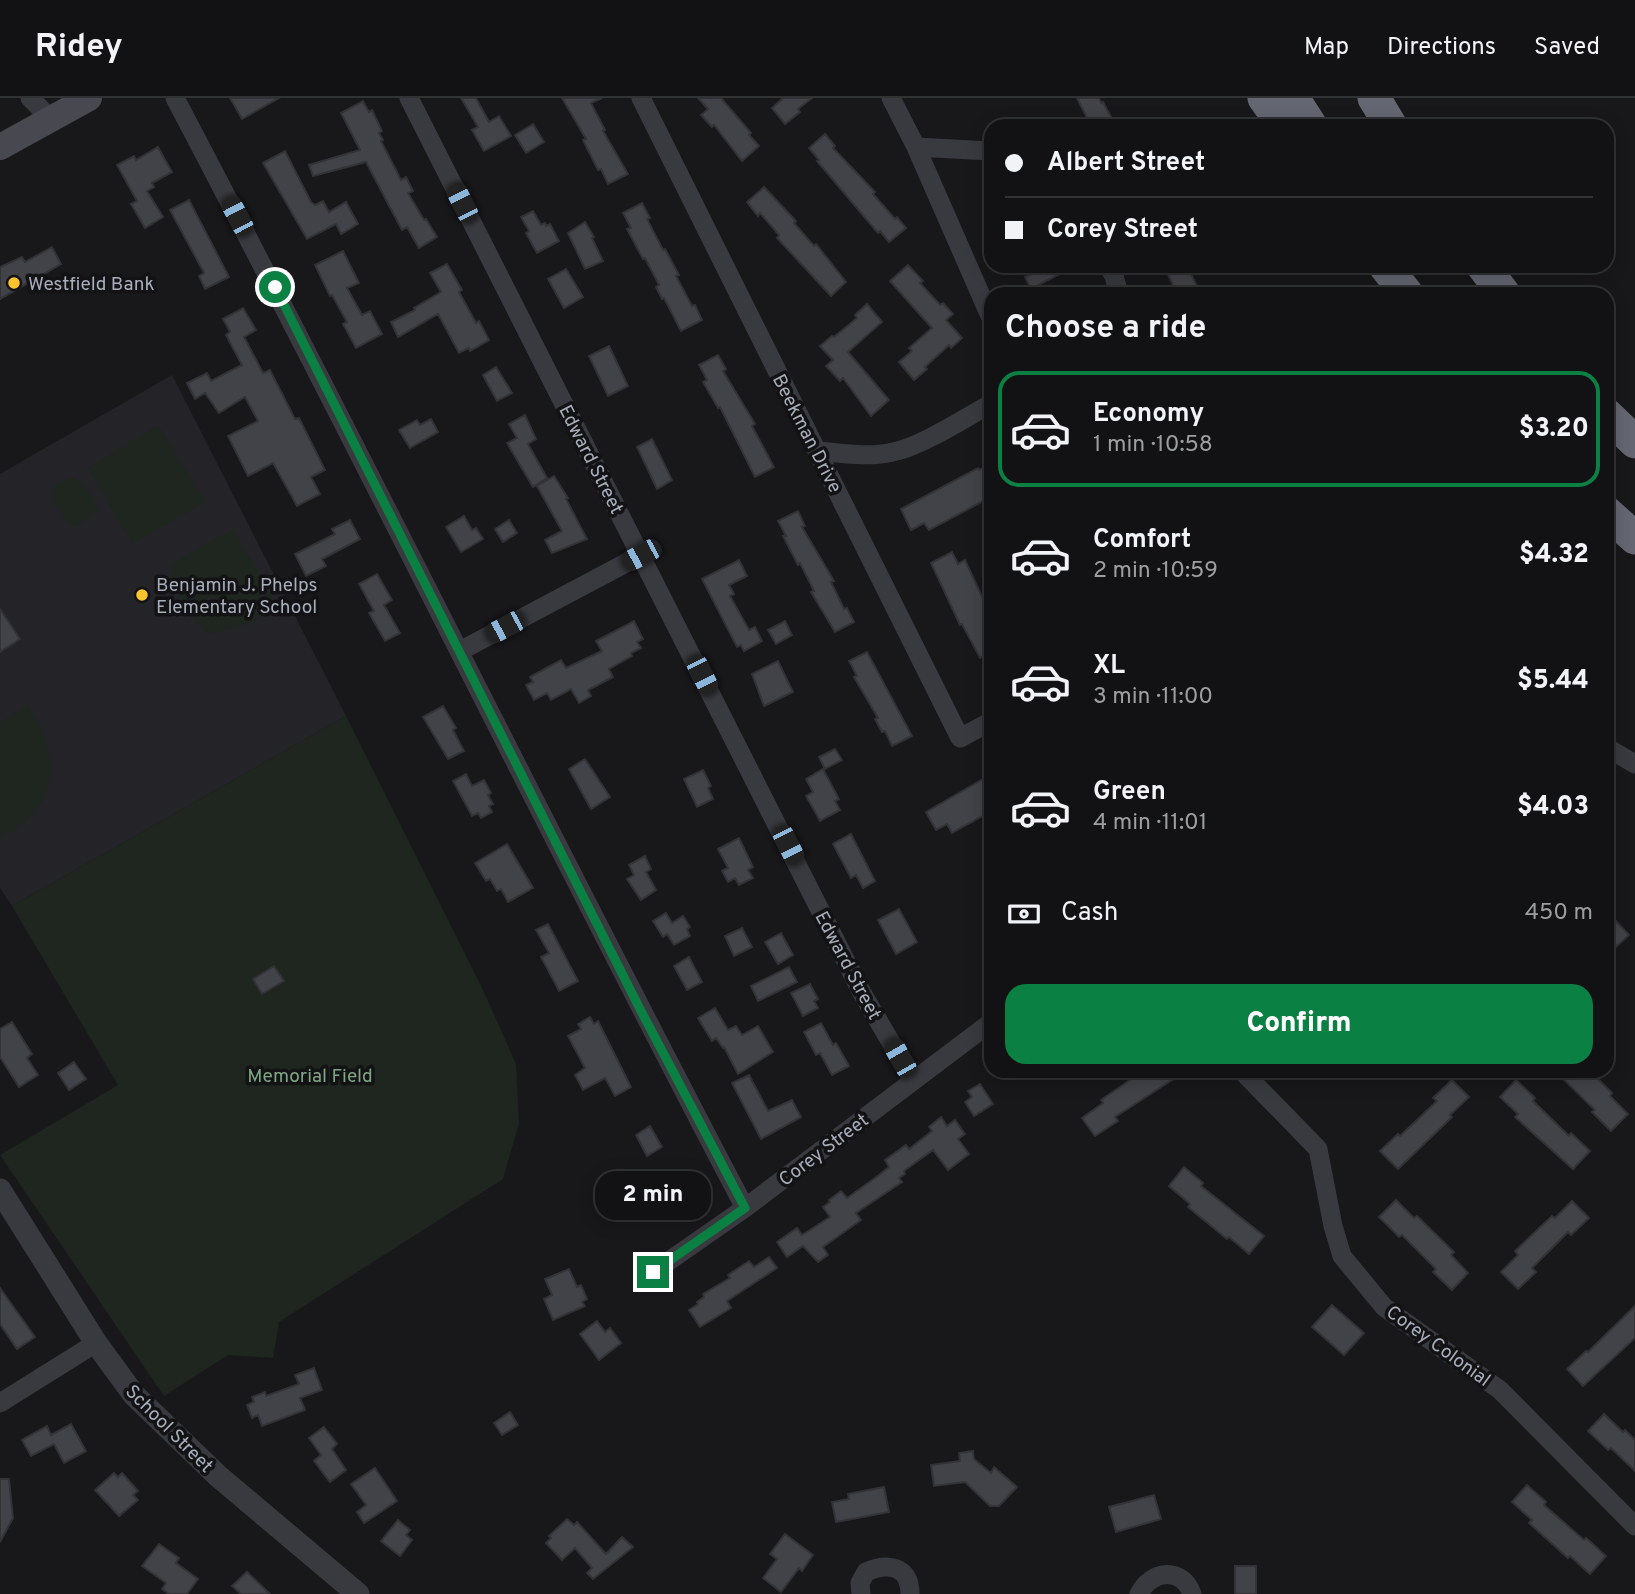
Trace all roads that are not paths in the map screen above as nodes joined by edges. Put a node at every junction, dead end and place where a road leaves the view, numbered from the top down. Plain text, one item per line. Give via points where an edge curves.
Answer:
1 (30, 98) edge
2 (89, 98) edge
3 (175, 98) edge
4 (409, 98) edge
5 (641, 98) edge
6 (891, 98) edge
7 (1264, 98) edge
8 (1293, 98) edge
9 (1374, 98) edge
10 (51, 119) junction
11 (1279, 119) edge
12 (1306, 119) edge
13 (1387, 119) edge
14 (0, 147) edge
15 (916, 147) junction
16 (984, 151) edge
17 (1390, 273) edge
18 (1402, 287) edge
19 (984, 302) edge
20 (984, 407) edge
21 (1614, 422) edge
22 (1635, 442) edge
23 (817, 451) junction
24 (1614, 519) edge
25 (1635, 538) edge
26 (641, 555) junction
27 (460, 651) junction
28 (984, 725) edge
29 (1614, 752) edge
30 (1635, 764) edge
31 (984, 1027) edge
32 (1249, 1078) edge
33 (913, 1080) junction
34 (0, 1190) edge
35 (745, 1208) junction
36 (653, 1272) dead end
37 (96, 1343) junction
38 (0, 1403) edge
39 (1635, 1526) edge
40 (358, 1594) edge
41 (862, 1594) edge
42 (910, 1594) edge
43 (1139, 1594) edge
44 (1192, 1594) edge

1 - 10 street
2 - 10 main road
3 - 27 street
4 - 26 street, Edward Street
5 - 23 street, Beekman Drive
6 - 15 street
7 - 11 highway
8 - 12 highway
9 - 13 highway
10 - 14 main road
15 - 16 street
15 - 19 street
17 - 18 highway
20 - 23 street via 899,451 851,455
21 - 22 highway
23 - 28 street, Beekman Drive via 960,738
24 - 25 highway
26 - 27 street
26 - 33 street, Edward Street via 862,993
27 - 35 street
29 - 30 street
31 - 33 street, Corey Street
32 - 39 street, Corey Colonial via 1318,1149 1342,1256 1384,1307 1500,1390
33 - 35 street, Corey Street
34 - 37 street, School Street
35 - 36 street, Corey Street
37 - 38 street
37 - 40 street, School Street via 134,1395 218,1476
41 - 42 street via 860,1583 866,1572 889,1566 903,1572
43 - 44 street via 1149,1581 1167,1573 1187,1583

